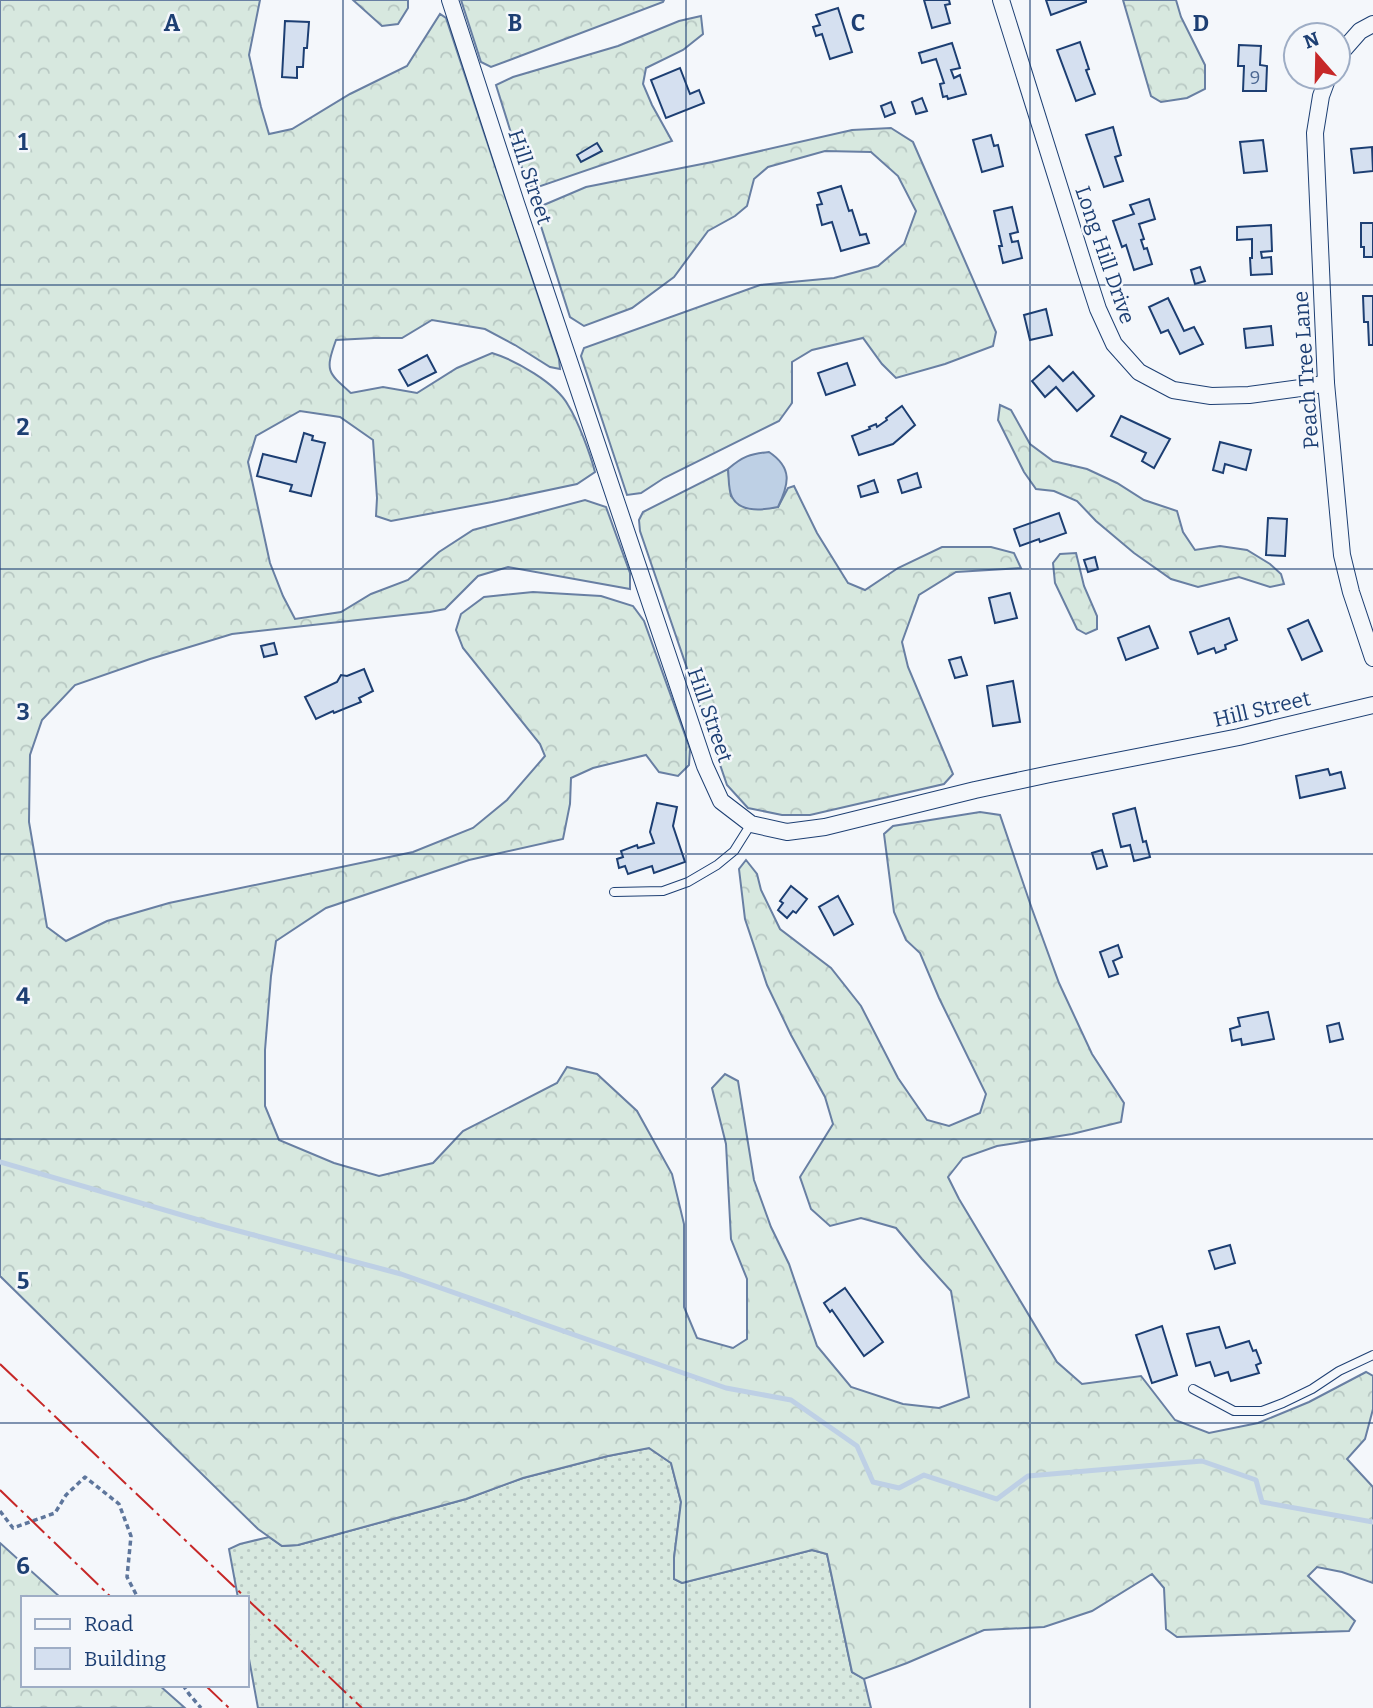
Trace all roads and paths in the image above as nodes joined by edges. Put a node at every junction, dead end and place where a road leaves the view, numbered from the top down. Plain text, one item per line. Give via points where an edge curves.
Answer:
1 (450, 0) edge
2 (1001, 0) edge
3 (1373, 24) edge
4 (1352, 40) edge
5 (1323, 91) edge
6 (1326, 383) junction
7 (1373, 658) edge
8 (1373, 705) edge
9 (751, 824) junction
10 (614, 892) dead end
11 (1373, 1355) edge
12 (1193, 1389) dead end
13 (0, 1511) edge
14 (137, 1596) edge
15 (184, 1687) edge
16 (201, 1708) edge

1 - 9 street, Hill Street via 705,766 720,801
2 - 6 street, Long Hill Drive via 1098,309 1114,344 1139,372 1173,390 1249,395
3 - 4 street
5 - 6 street, Peach Tree Lane via 1315,133
6 - 7 street, Peach Tree Lane via 1342,555
8 - 9 street, Hill Street via 975,790 825,827 788,832
9 - 10 lane via 734,850 688,882 663,891
11 - 12 lane via 1262,1411 1234,1411
13 - 14 path via 13,1528 55,1513 65,1495 85,1477 119,1504 131,1535 127,1577
15 - 16 path

